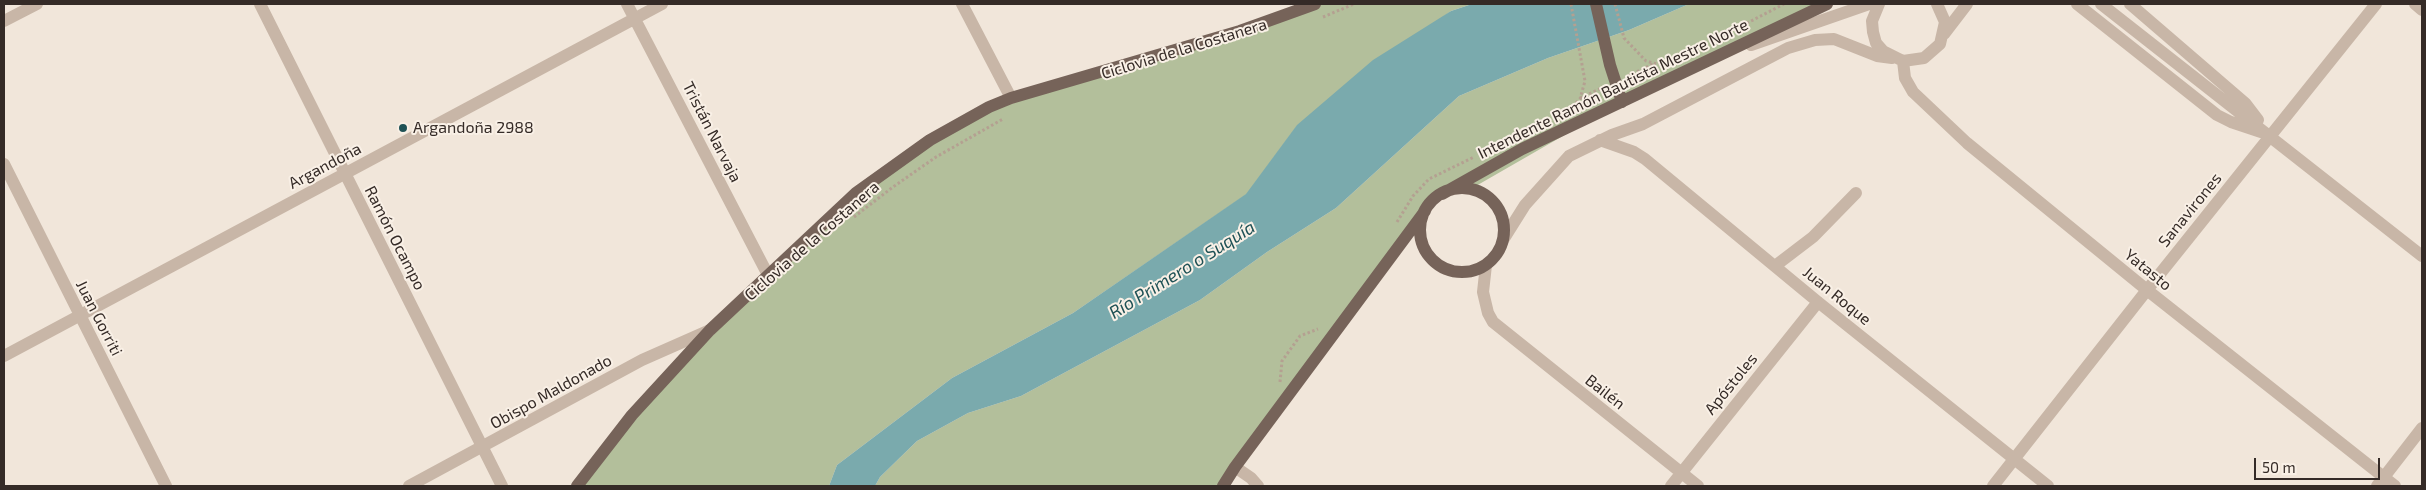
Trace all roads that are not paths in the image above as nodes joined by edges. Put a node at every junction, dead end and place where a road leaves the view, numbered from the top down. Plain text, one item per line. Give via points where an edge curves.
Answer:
1 (37, 4) edge
2 (260, 4) edge
3 (627, 4) edge
4 (662, 4) edge
5 (962, 4) edge
6 (1596, 4) edge
7 (1827, 4) edge
8 (1869, 4) edge
9 (1879, 4) edge
10 (1938, 4) edge
11 (1967, 4) edge
12 (2077, 4) edge
13 (2101, 4) edge
14 (2130, 4) edge
15 (2376, 4) edge
16 (2415, 4) edge
17 (1308, 5) edge
18 (2422, 10) edge
19 (634, 18) junction
20 (4, 21) edge
21 (1944, 34) junction
22 (1898, 60) junction
23 (1707, 61) junction
24 (1011, 98) junction
25 (1622, 102) junction
26 (2271, 135) junction
27 (1600, 140) junction
28 (4, 164) edge
29 (344, 174) junction
30 (1856, 193) dead end
31 (1442, 194) junction
32 (1425, 211) junction
33 (1503, 240) junction
34 (2422, 256) edge
35 (1486, 265) junction
36 (1775, 266) junction
37 (768, 275) junction
38 (2147, 290) junction
39 (1818, 302) junction
40 (80, 316) junction
41 (710, 330) junction
42 (4, 356) edge
43 (2422, 428) edge
44 (482, 448) junction
45 (2014, 459) junction
46 (1235, 467) junction
47 (1681, 473) junction
48 (2380, 482) edge
49 (166, 486) edge
50 (409, 486) edge
51 (502, 486) edge
52 (577, 486) edge
53 (1223, 486) edge
54 (1258, 486) edge
55 (1671, 486) edge
56 (1698, 486) edge
57 (1993, 486) edge
58 (2048, 486) edge
59 (2395, 486) edge

1 - 20 street
2 - 29 street, Ramón Ocampo
3 - 19 street, Tristán Narvaja
4 - 19 street, Argandoña
5 - 24 street
6 - 25 main road
7 - 23 main road, Intendente Ramón Bautista Mestre Norte
8 - 23 street
9 - 22 street via 1872,21 1876,43 1883,52
10 - 21 street via 1945,22
11 - 21 street
12 - 26 street via 2217,115
13 - 26 street
14 - 26 street via 2244,103
15 - 26 street, Sanavirones
16 - 18 street
17 - 24 main road via 1240,31
19 - 29 street, Argandoña
19 - 37 street, Tristán Narvaja
21 - 22 street via 1933,52 1924,58
22 - 27 street via 1834,39 1800,43 1643,124
22 - 38 street, Yatasto via 1913,92 1943,121
23 - 25 main road, Intendente Ramón Bautista Mestre Norte
24 - 37 main road via 965,120 897,162 856,193
25 - 31 main road, Intendente Ramón Bautista Mestre Norte via 1522,149
26 - 34 street
26 - 38 street, Sanavirones
27 - 33 street via 1559,165 1524,205
27 - 36 street, Juan Roque via 1645,159
28 - 40 street, Juan Gorriti
29 - 40 street, Argandoña
29 - 44 street, Ramón Ocampo
30 - 36 street via 1819,232
31 - 32 main road
31 - 33 main road via 1468,188 1493,201 1501,212
32 - 35 main road via 1421,238 1434,262 1460,272 1474,271
32 - 46 main road
33 - 35 main road via 1500,250
35 - 47 street, Bailén via 1483,292 1493,322
36 - 39 street, Juan Roque
37 - 41 main road
38 - 45 street, Sanavirones
38 - 48 street, Yatasto
39 - 45 street, Juan Roque
39 - 47 street, Apóstoles
40 - 42 street, Argandoña
40 - 49 street, Juan Gorriti
41 - 44 street, Obispo Maldonado via 642,360
41 - 52 main road via 632,415
43 - 48 street
44 - 50 street, Obispo Maldonado
44 - 51 street, Ramón Ocampo
45 - 57 street, Sanavirones
45 - 58 street, Juan Roque
46 - 53 main road
46 - 54 street
47 - 55 street, Apóstoles
47 - 56 street, Bailén
48 - 59 street, Yatasto

